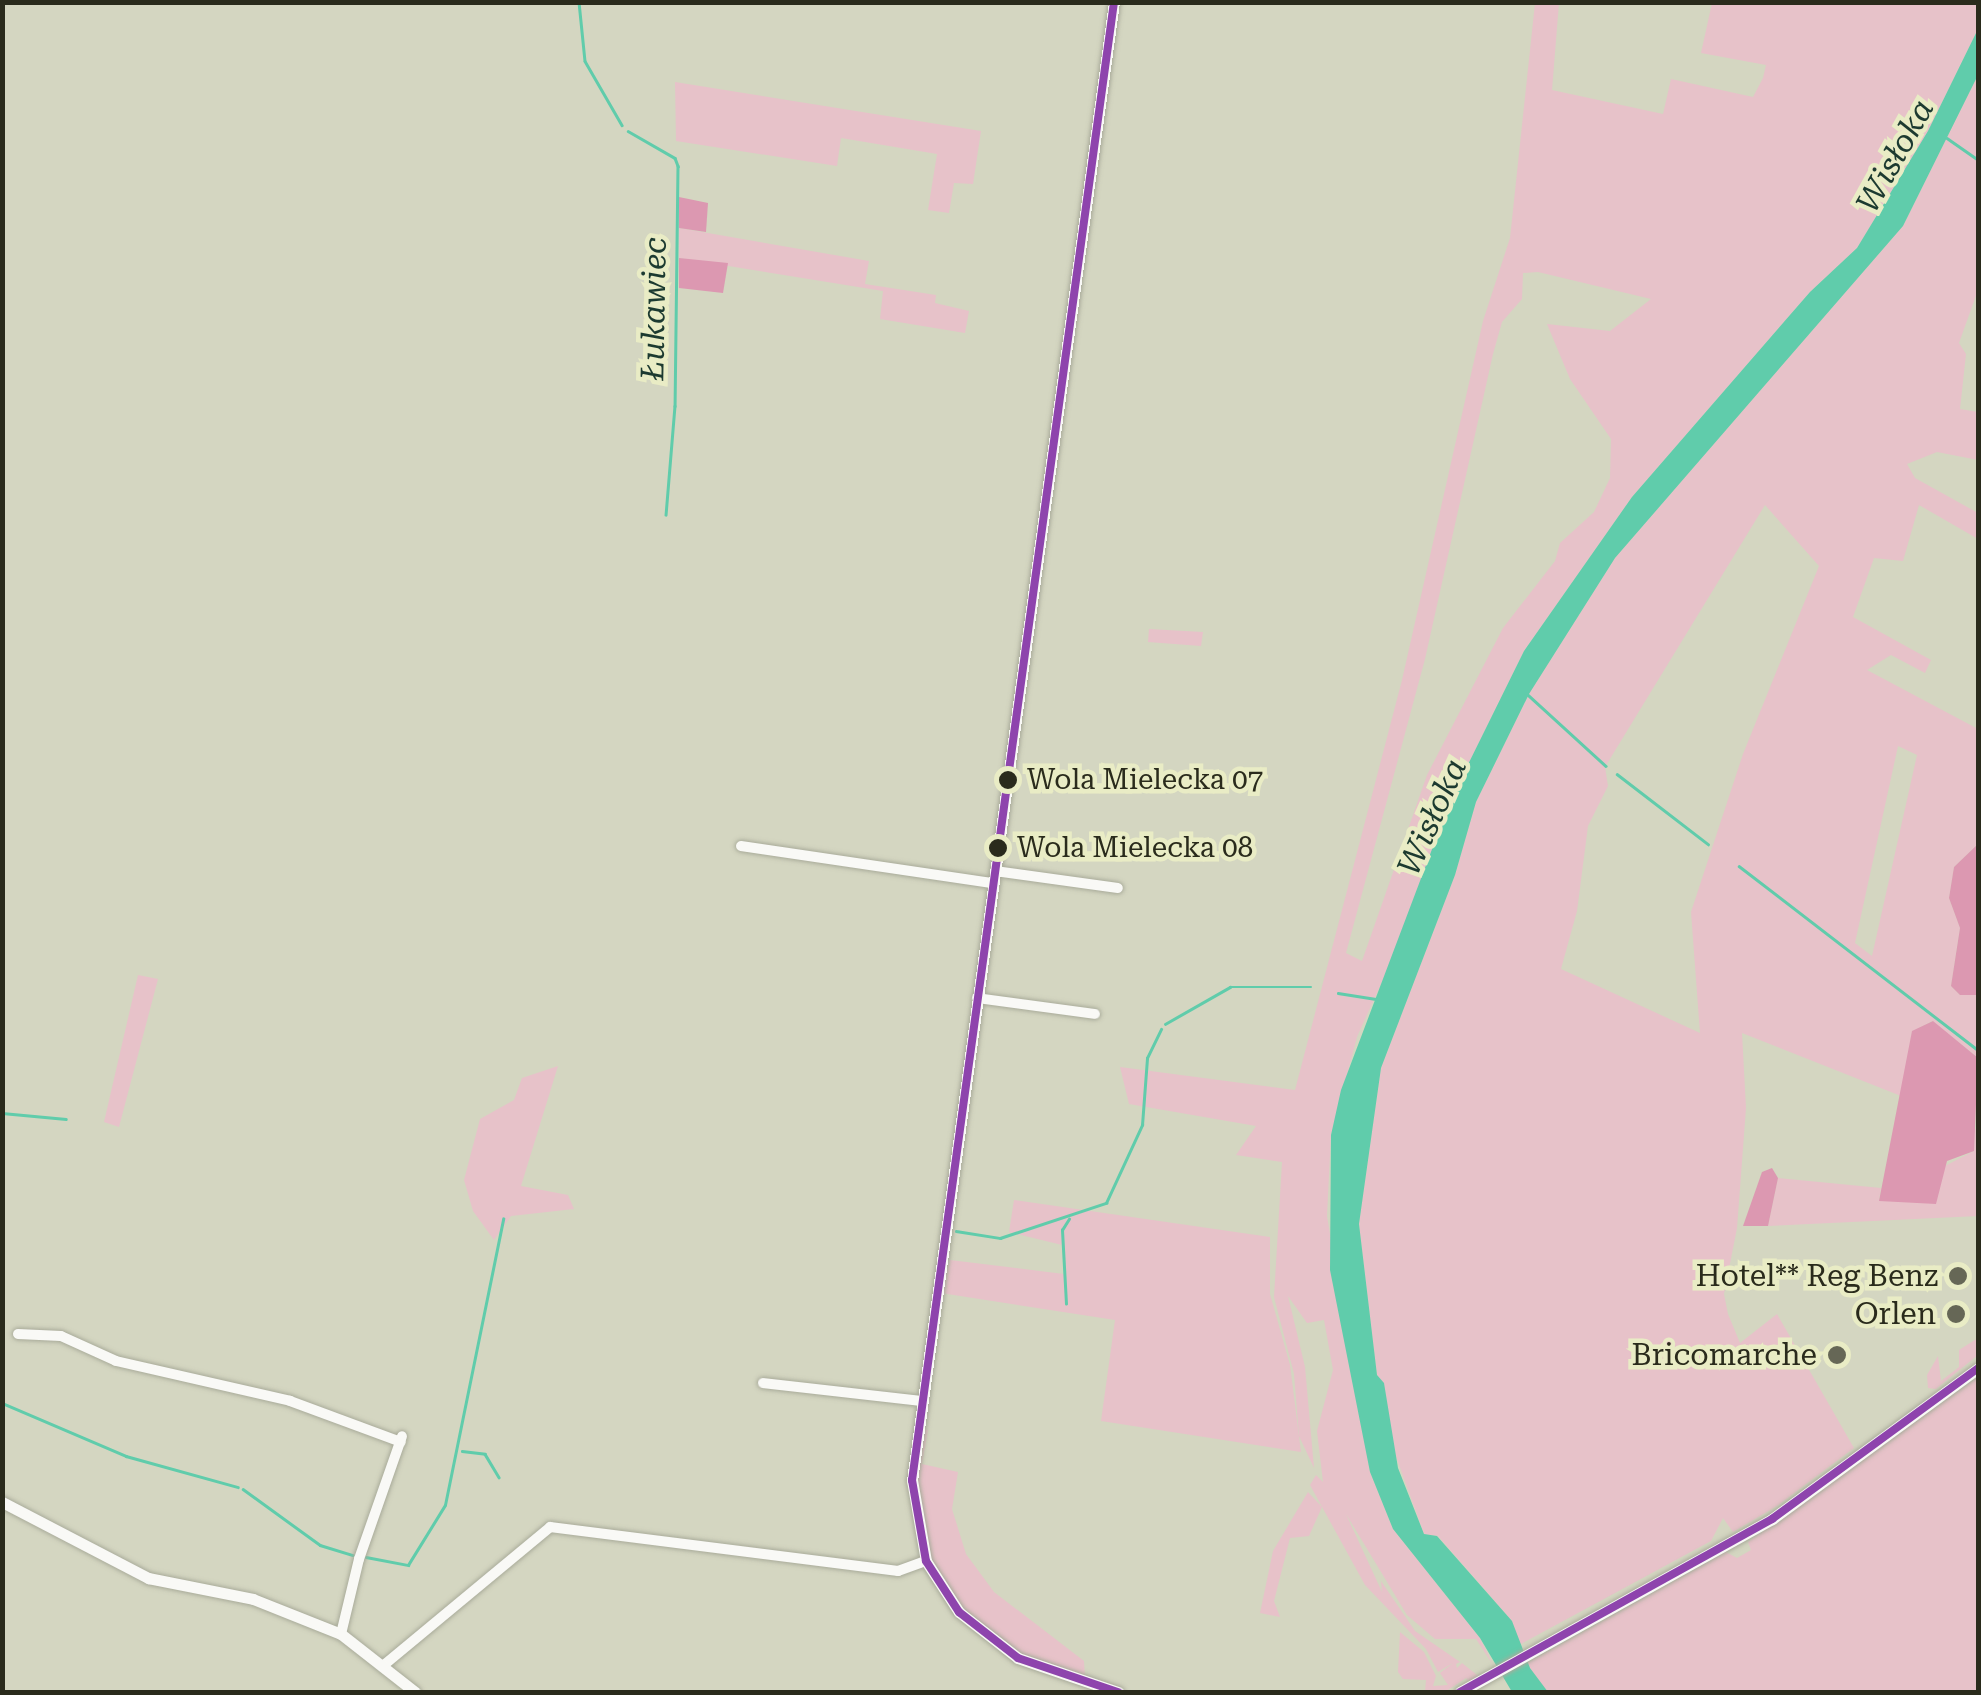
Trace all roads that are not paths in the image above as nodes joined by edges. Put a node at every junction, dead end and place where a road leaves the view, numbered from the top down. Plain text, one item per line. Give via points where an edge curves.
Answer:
1 (1114, 2) edge
2 (741, 846) dead end
3 (994, 877) junction
4 (1118, 888) dead end
5 (977, 998) junction
6 (1095, 1014) dead end
7 (18, 1334) dead end
8 (1978, 1368) edge
9 (763, 1383) dead end
10 (921, 1401) junction
11 (2, 1502) edge
12 (926, 1562) junction
13 (342, 1634) junction
14 (384, 1665) junction
15 (415, 1692) edge
16 (1118, 1692) edge
17 (1461, 1692) edge

1 - 3 street
2 - 3 street
3 - 4 street
3 - 5 street
5 - 6 street
5 - 10 street
7 - 13 street via 61,1336 116,1361 290,1401 402,1439 358,1559
8 - 17 street via 1807,1495
9 - 10 street
10 - 12 street via 912,1480
11 - 13 street via 148,1578 253,1599
12 - 14 street via 898,1571 550,1528
12 - 16 street via 959,1612 987,1638 1034,1665
13 - 14 street
14 - 15 street

